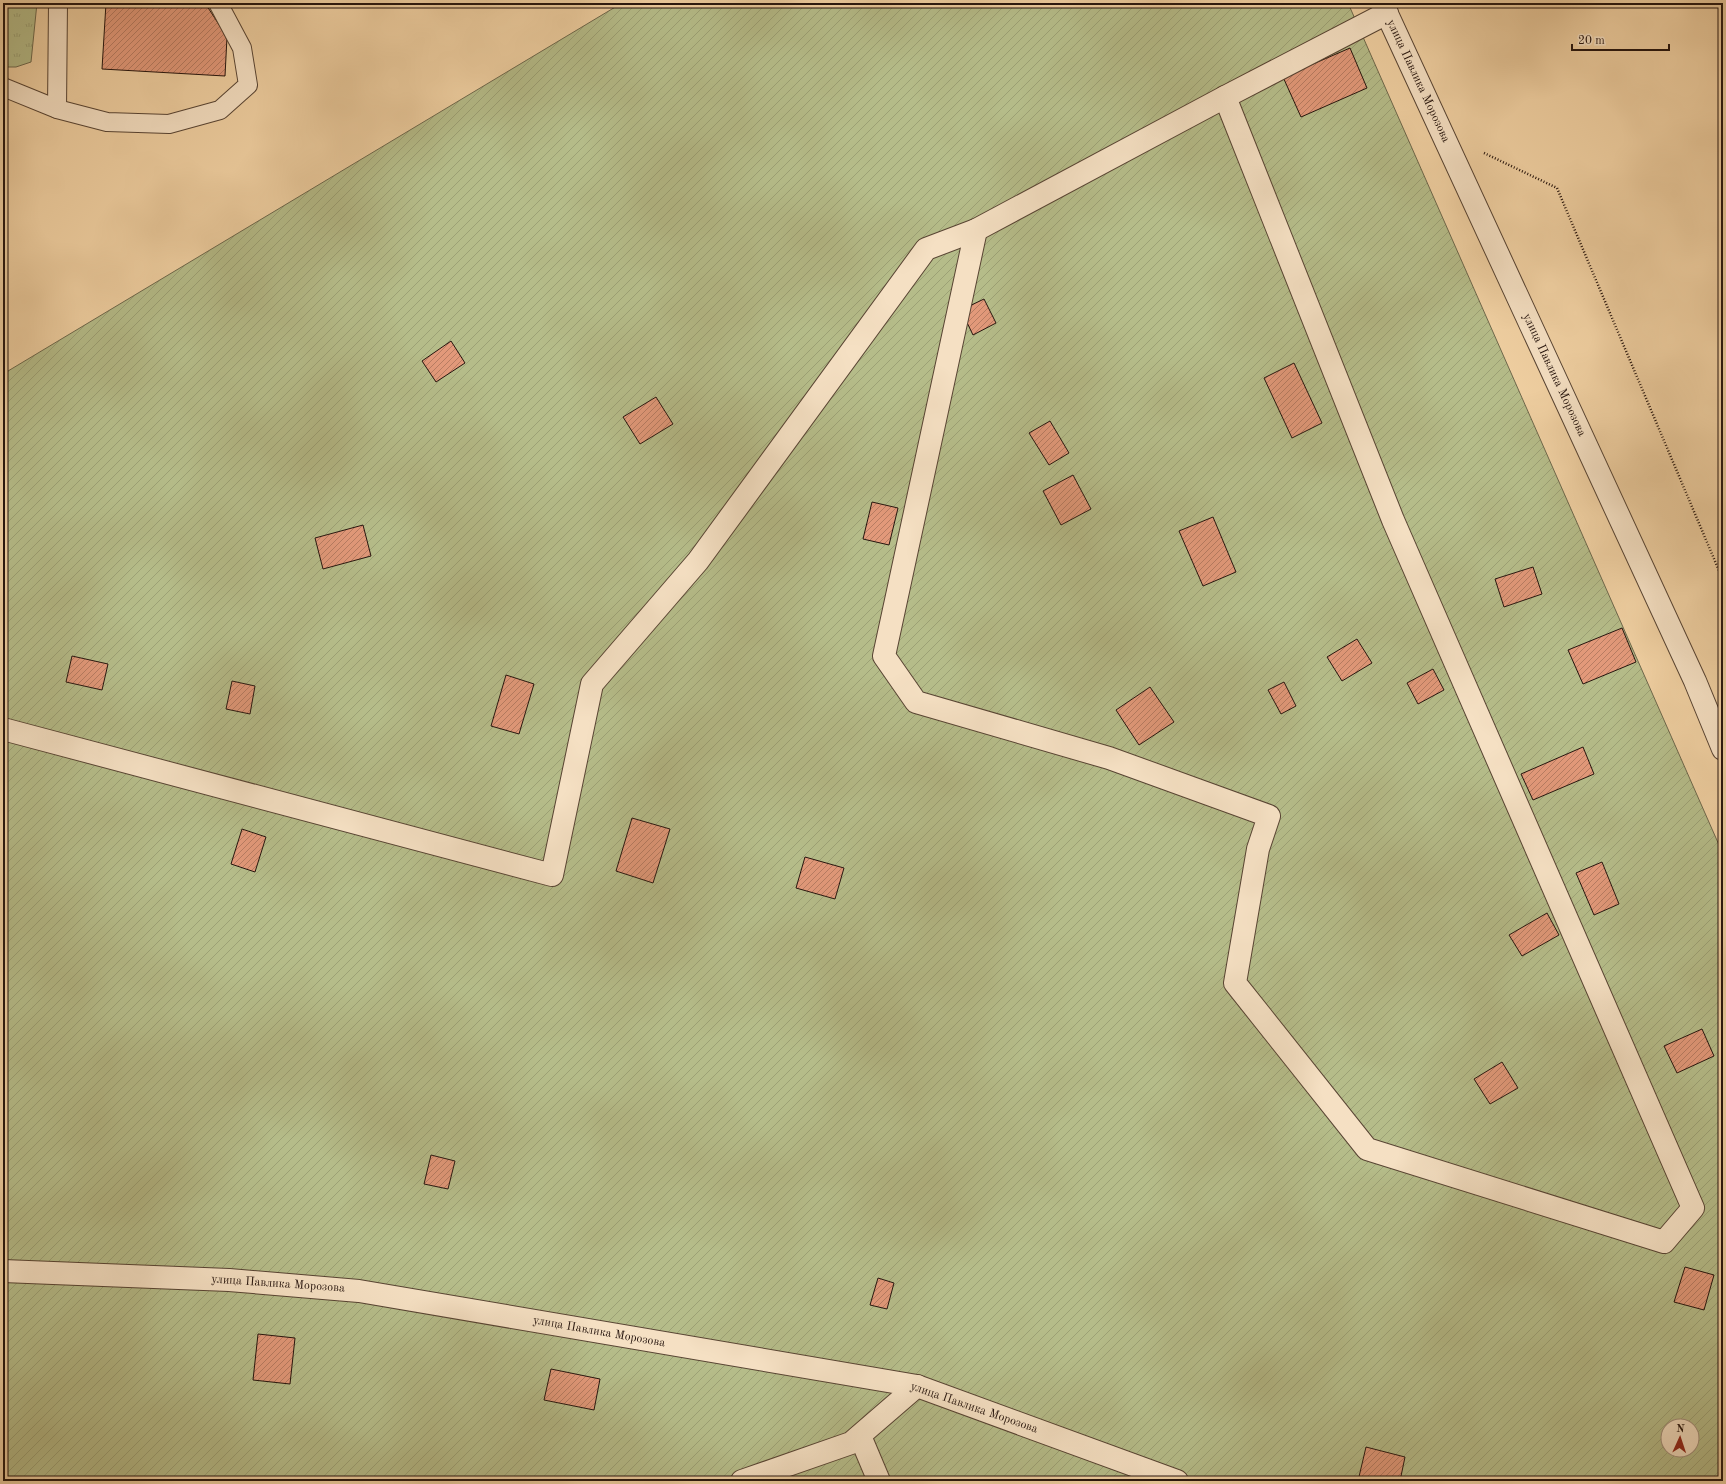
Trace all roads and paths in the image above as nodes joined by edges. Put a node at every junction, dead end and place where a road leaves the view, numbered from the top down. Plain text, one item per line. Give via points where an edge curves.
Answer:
1 (58, 3) edge
2 (218, 3) edge
3 (1385, 8) edge
4 (3, 87) edge
5 (1225, 97) junction
6 (57, 109) junction
7 (1443, 134) junction
8 (976, 230) junction
9 (1723, 580) edge
10 (3, 729) edge
11 (1723, 749) edge
12 (3, 1271) edge
13 (917, 1386) junction
14 (860, 1436) junction
15 (742, 1481) edge
16 (879, 1481) edge
17 (1177, 1481) edge

1 - 6 lane
2 - 6 lane via 242,48 248,85 220,110 169,124 107,122
3 - 5 street
3 - 7 street, улица Павлика Морозова
4 - 6 lane
5 - 8 street
5 - 8 street via 1393,520 1693,1208 1664,1242 1367,1149 1235,983 1258,850 1269,816 1109,758 916,702 884,656
7 - 9 path via 1557,188
7 - 11 street, улица Павлика Морозова via 1695,681
8 - 10 street via 926,249 698,561 592,684 552,875
12 - 13 street, улица Павлика Морозова via 229,1280 359,1291
13 - 14 street
13 - 17 street, улица Павлика Морозова
14 - 15 street via 851,1443
14 - 16 street

